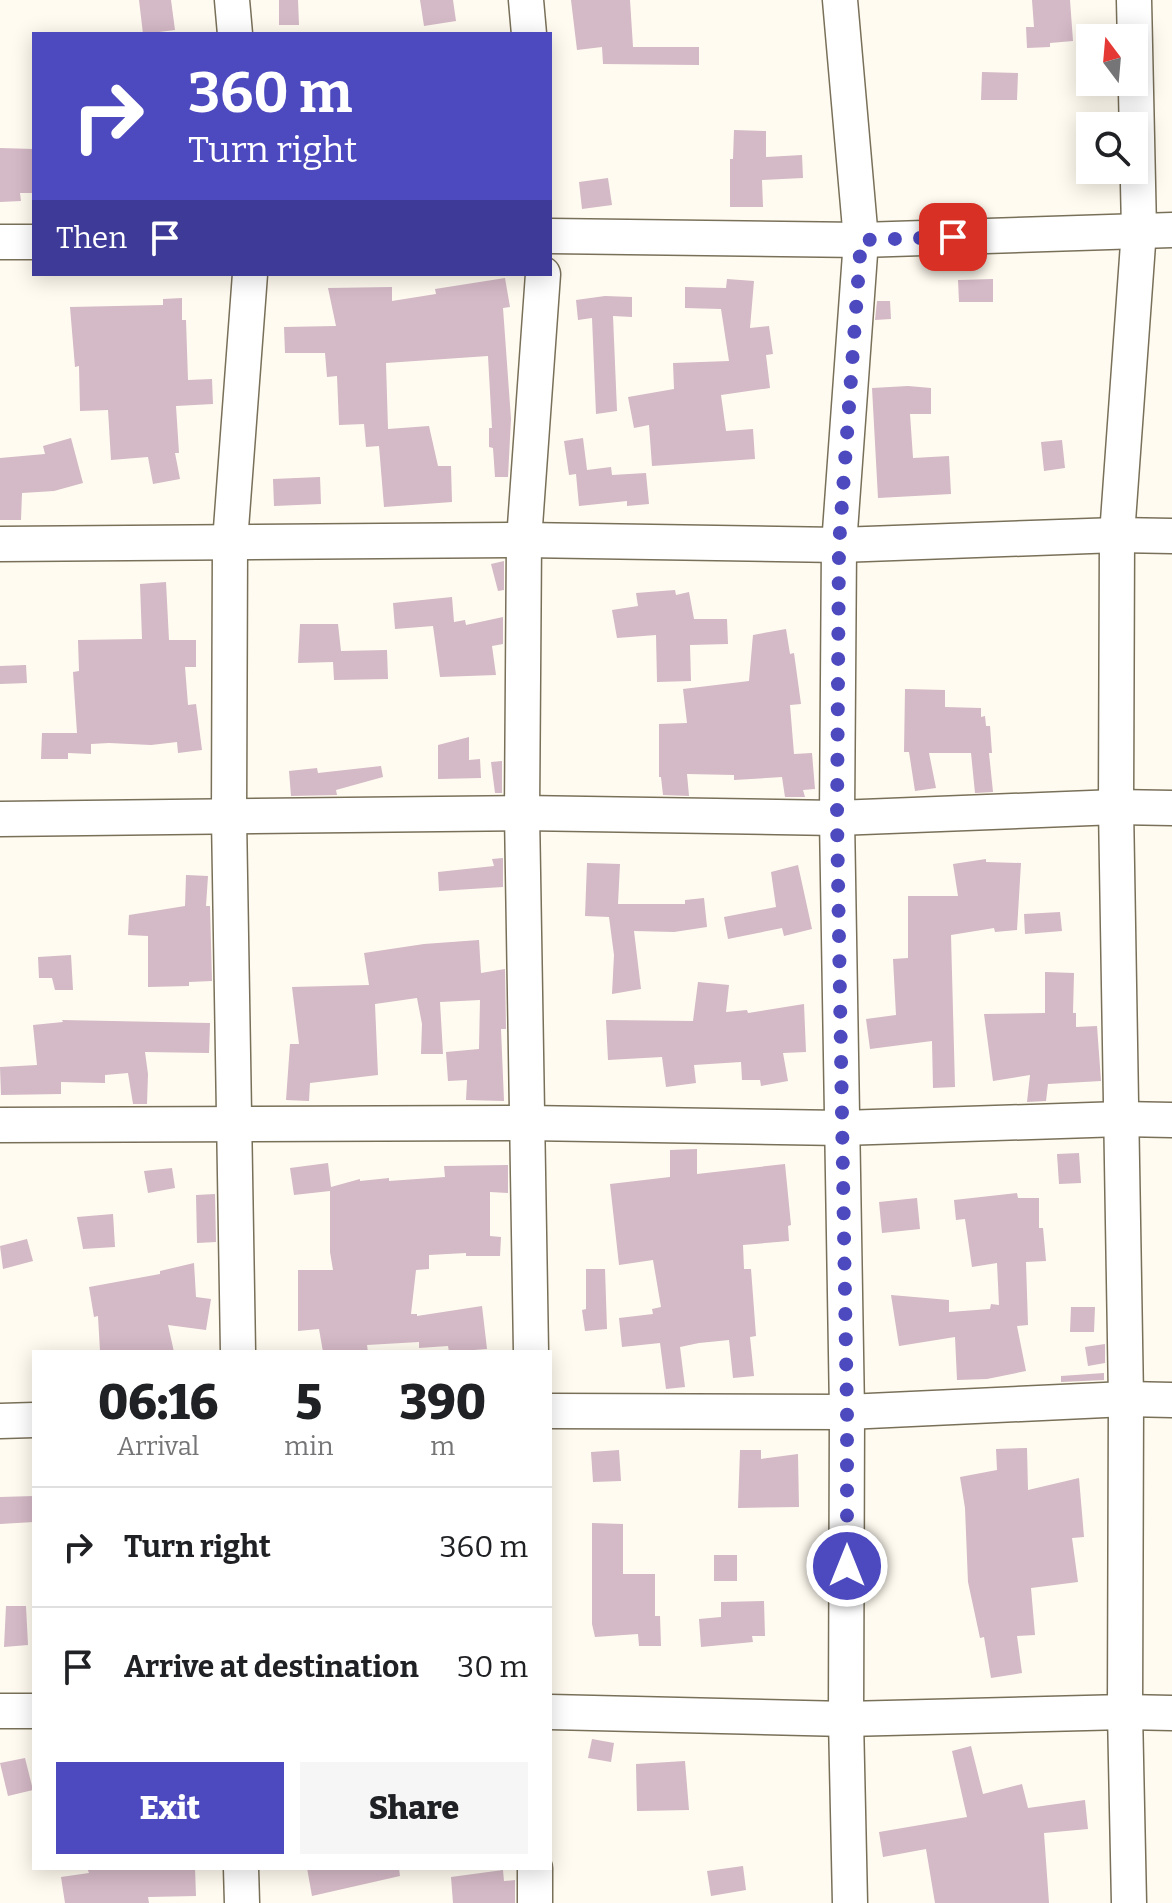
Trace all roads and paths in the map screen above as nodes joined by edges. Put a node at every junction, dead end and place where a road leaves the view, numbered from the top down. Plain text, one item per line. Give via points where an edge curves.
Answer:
1 (232, 0) edge
2 (526, 0) edge
3 (840, 0) edge
4 (1134, 0) edge
5 (235, 32) edge
6 (529, 32) edge
7 (1156, 230) edge
8 (552, 236) edge
9 (861, 240) junction
10 (0, 242) edge
11 (32, 242) edge
12 (250, 276) edge
13 (543, 276) edge
14 (1117, 535) junction
15 (1172, 536) edge
16 (524, 540) junction
17 (230, 542) junction
18 (0, 544) edge
19 (839, 545) junction
20 (1116, 807) junction
21 (1172, 808) edge
22 (522, 813) junction
23 (229, 817) junction
24 (837, 818) junction
25 (0, 819) edge
26 (1121, 1119) junction
27 (1172, 1120) edge
28 (527, 1123) junction
29 (234, 1124) junction
30 (0, 1125) edge
31 (842, 1128) junction
32 (238, 1350) edge
33 (531, 1350) edge
34 (1126, 1399) junction
35 (1172, 1400) edge
36 (552, 1411) edge
37 (847, 1412) junction
38 (32, 1420) edge
39 (0, 1421) edge
40 (0, 1711) edge
41 (32, 1711) edge
42 (552, 1712) edge
43 (1125, 1712) junction
44 (1172, 1713) edge
45 (846, 1719) junction
46 (241, 1870) edge
47 (535, 1870) edge
48 (242, 1903) edge
49 (535, 1903) edge
50 (850, 1903) edge
51 (1129, 1903) edge

1 - 5 street
2 - 6 street
3 - 9 street
4 - 7 street
7 - 9 street
7 - 14 street
8 - 9 street
9 - 19 street
10 - 11 street
12 - 17 street
13 - 16 street
14 - 15 street
14 - 19 street
14 - 20 street
16 - 17 street
16 - 19 street
16 - 22 street
17 - 18 street
17 - 23 street
19 - 24 street
20 - 21 street
20 - 24 street
20 - 26 street
22 - 23 street
22 - 24 street
22 - 28 street
23 - 25 street
23 - 29 street
24 - 31 street
26 - 27 street
26 - 31 street
26 - 34 street
28 - 29 street
28 - 31 street
28 - 33 street
29 - 30 street
29 - 32 street
31 - 37 street
34 - 35 street
34 - 37 street
34 - 43 street
36 - 37 street
37 - 45 street
38 - 39 street
40 - 41 street
42 - 45 street
43 - 44 street
43 - 45 street
43 - 51 street
45 - 50 street
46 - 48 street
47 - 49 street

